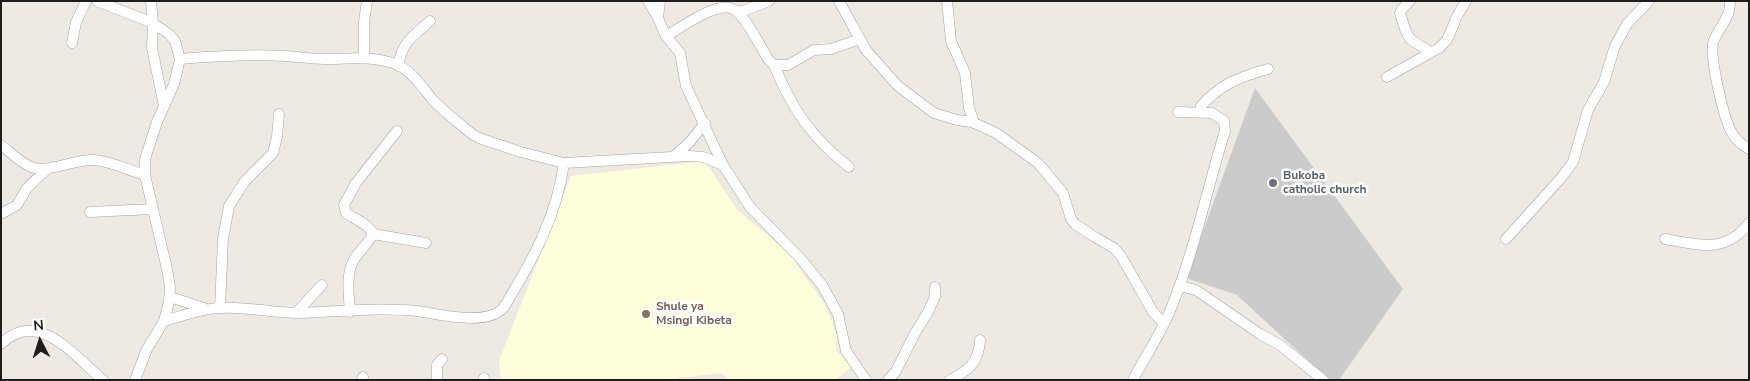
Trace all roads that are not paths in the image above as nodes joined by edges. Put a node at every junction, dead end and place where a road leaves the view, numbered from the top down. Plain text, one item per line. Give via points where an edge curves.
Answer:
1 (86, 1) edge
2 (97, 1) edge
3 (151, 1) edge
4 (367, 1) edge
5 (648, 1) edge
6 (660, 1) edge
7 (769, 1) edge
8 (839, 1) edge
9 (947, 1) edge
10 (1410, 1) edge
11 (1466, 1) edge
12 (1649, 1) edge
13 (1730, 1) edge
14 (736, 11) junction
15 (658, 18) junction
16 (430, 21) dead end
17 (153, 23) junction
18 (666, 36) junction
19 (860, 39) junction
20 (72, 43) dead end
21 (1430, 52) junction
22 (364, 58) junction
23 (180, 59) junction
24 (774, 65) junction
25 (398, 66) junction
26 (1268, 69) dead end
27 (1387, 77) dead end
28 (164, 108) junction
29 (1178, 112) dead end
30 (1201, 112) junction
31 (278, 114) dead end
32 (704, 123) junction
33 (974, 123) junction
34 (397, 131) dead end
35 (1, 145) edge
36 (1749, 149) edge
37 (674, 156) junction
38 (564, 163) junction
39 (723, 164) junction
40 (849, 167) dead end
41 (47, 168) junction
42 (145, 176) junction
43 (153, 209) junction
44 (90, 212) dead end
45 (1, 214) edge
46 (1749, 223) edge
47 (373, 234) junction
48 (1506, 239) dead end
49 (1665, 239) dead end
50 (426, 243) dead end
51 (322, 285) dead end
52 (935, 287) dead end
53 (1178, 289) junction
54 (170, 296) junction
55 (220, 308) junction
56 (207, 309) junction
57 (350, 312) junction
58 (296, 313) junction
59 (164, 321) junction
60 (1164, 324) junction
61 (980, 340) dead end
62 (1, 344) edge
63 (442, 359) dead end
64 (103, 380) edge
65 (136, 380) edge
66 (437, 380) edge
67 (866, 380) edge
68 (888, 380) edge
69 (950, 380) edge
70 (1133, 380) edge
71 (1323, 380) edge

1 - 20 street via 76,22
2 - 17 street
3 - 17 street
4 - 22 street
5 - 15 street
6 - 15 street
7 - 14 street
8 - 19 street
9 - 33 street via 951,41 965,73
10 - 21 street via 1400,13 1406,30 1410,39
11 - 21 street via 1447,40
12 - 48 street via 1627,24 1615,46 1604,82 1588,110 1573,162
13 - 36 street via 1728,17 1714,40 1713,56 1726,120 1738,140
14 - 18 street via 726,7 715,8
14 - 24 street
15 - 18 street
16 - 25 street via 404,46
17 - 23 street via 175,41
17 - 28 street via 152,48
18 - 32 street via 680,53 686,86
19 - 24 street via 814,50 788,65
19 - 33 street via 886,74 925,107 943,116
21 - 27 street
22 - 23 street via 212,56
22 - 25 street
23 - 28 street
24 - 40 street via 785,92 809,129
25 - 38 street via 443,110 479,138
26 - 30 street via 1242,76 1219,88 1201,106
28 - 42 street via 149,144
29 - 30 street
30 - 53 street via 1219,116 1224,121 1225,131
31 - 55 street via 278,137 273,153 245,181 229,206 223,239
32 - 37 street
32 - 39 street
33 - 60 street via 996,133 1038,162 1063,193 1075,224 1114,248 1153,312
34 - 47 street via 356,183 344,205 346,213 372,230
35 - 41 street via 30,167
37 - 38 street
37 - 39 street via 703,157
38 - 57 street via 549,224 501,312 488,317 465,317 413,311
39 - 67 street via 750,207 822,285 838,314 846,351
41 - 42 street via 94,160
41 - 45 street via 27,188 17,205
42 - 43 street
43 - 44 street
43 - 54 street
46 - 49 street via 1734,238 1715,245 1701,246
47 - 50 street
47 - 57 street via 350,268
51 - 58 street
52 - 68 street via 935,298 928,312
53 - 60 street
53 - 71 street via 1196,290 1280,345
54 - 56 street
54 - 59 street
55 - 56 street
55 - 58 street
56 - 59 street
57 - 58 street
59 - 65 street via 147,349
60 - 70 street
61 - 69 street via 974,363 966,372
62 - 64 street via 25,330 37,330 64,345
63 - 66 street via 436,368

